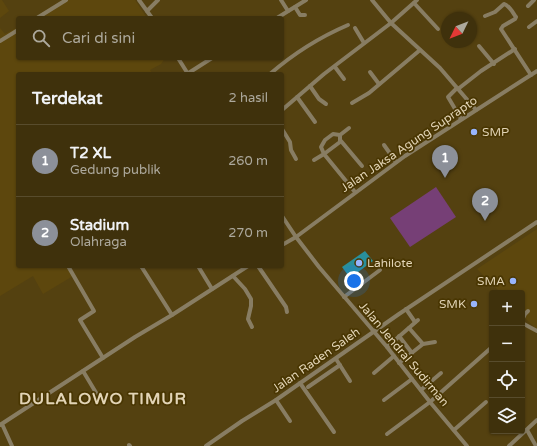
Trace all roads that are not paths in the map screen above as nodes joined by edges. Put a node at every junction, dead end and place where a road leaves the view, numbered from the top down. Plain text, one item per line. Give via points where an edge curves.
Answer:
1 (66, 0) edge
2 (139, 0) edge
3 (158, 0) edge
4 (281, 0) edge
5 (306, 0) edge
6 (372, 0) edge
7 (534, 0) edge
8 (416, 1) edge
9 (528, 6) dead end
10 (295, 7) junction
11 (147, 10) junction
12 (288, 11) junction
13 (305, 15) dead end
14 (39, 16) edge
15 (151, 16) edge
16 (280, 16) edge
17 (485, 16) dead end
18 (537, 21) edge
19 (391, 23) junction
20 (348, 25) dead end
21 (529, 27) dead end
22 (354, 28) dead end
23 (438, 29) dead end
24 (16, 31) edge
25 (0, 41) edge
26 (364, 43) junction
27 (479, 46) dead end
28 (515, 49) junction
29 (420, 50) junction
30 (179, 60) edge
31 (209, 60) edge
32 (494, 64) junction
33 (335, 67) junction
34 (537, 71) edge
35 (187, 72) edge
36 (191, 72) edge
37 (272, 72) edge
38 (370, 72) dead end
39 (531, 75) junction
40 (344, 79) dead end
41 (379, 84) junction
42 (310, 86) junction
43 (458, 89) junction
44 (297, 97) junction
45 (352, 103) dead end
46 (326, 104) dead end
47 (284, 108) edge
48 (476, 110) junction
49 (461, 120) junction
50 (315, 122) dead end
51 (349, 128) dead end
52 (284, 132) edge
53 (340, 135) junction
54 (341, 141) junction
55 (384, 145) dead end
56 (324, 154) junction
57 (296, 159) dead end
58 (314, 160) dead end
59 (396, 162) junction
60 (362, 166) dead end
61 (356, 192) junction
62 (284, 220) edge
63 (537, 222) edge
64 (296, 237) junction
65 (284, 244) edge
66 (69, 268) edge
67 (142, 268) edge
68 (199, 268) edge
69 (245, 268) edge
70 (259, 268) edge
71 (380, 270) dead end
72 (233, 276) junction
73 (212, 289) junction
74 (344, 297) junction
75 (406, 309) junction
76 (528, 310) dead end
77 (287, 312) dead end
78 (525, 313) edge
79 (172, 314) junction
80 (525, 324) edge
81 (252, 328) dead end
82 (408, 328) junction
83 (537, 331) edge
84 (373, 332) junction
85 (399, 336) junction
86 (434, 342) dead end
87 (423, 344) junction
88 (387, 347) junction
89 (489, 349) edge
90 (412, 353) junction
91 (394, 356) junction
92 (103, 358) junction
93 (336, 359) junction
94 (400, 362) junction
95 (340, 365) junction
96 (83, 371) junction
97 (374, 373) dead end
98 (441, 373) dead end
99 (412, 379) junction
100 (350, 381) dead end
101 (300, 383) junction
102 (308, 387) dead end
103 (421, 390) junction
104 (98, 396) dead end
105 (276, 400) junction
106 (384, 400) dead end
107 (430, 402) junction
108 (486, 402) dead end
109 (537, 420) edge
110 (290, 421) dead end
111 (1, 424) edge
112 (454, 430) junction
113 (527, 430) junction
114 (334, 432) dead end
115 (387, 434) dead end
116 (12, 446) edge
117 (206, 446) edge
118 (467, 446) edge
119 (509, 446) edge
120 (536, 446) edge

1 - 14 street
2 - 11 street
3 - 11 street
4 - 12 street
5 - 10 street
6 - 19 street
7 - 9 street
8 - 19 street
8 - 23 street
10 - 12 street
10 - 13 street via 300,15
11 - 15 street
12 - 16 street
17 - 28 street via 497,11 503,4 507,5 516,18 501,30
18 - 21 street
19 - 26 street
19 - 29 street
20 - 37 street via 321,38
22 - 26 street
24 - 25 street
26 - 33 street
27 - 32 street
28 - 32 street
28 - 39 street
29 - 41 street
29 - 43 street
30 - 35 street
31 - 36 street
32 - 43 street
33 - 40 street
33 - 42 street
34 - 39 street, Jalan Jaksa Agung Suprapto
38 - 41 street
39 - 48 street, Jalan Jaksa Agung Suprapto
41 - 45 street
42 - 44 street
42 - 46 street
43 - 48 street
43 - 49 street via 448,97
44 - 47 street
44 - 50 street
48 - 49 street, Jalan Jaksa Agung Suprapto
49 - 59 street, Jalan Jaksa Agung Suprapto
51 - 53 street
52 - 57 street
53 - 54 street
53 - 56 street via 333,134 325,140 321,147
54 - 56 street
54 - 60 street
55 - 59 street
56 - 58 street
56 - 61 street
59 - 61 street, Jalan Jaksa Agung Suprapto
61 - 64 street, Jalan Jaksa Agung Suprapto
62 - 64 street, Jalan Jendral Sudirman
63 - 75 street, Jalan Raden Saleh
64 - 65 street, Jalan Jaksa Agung Suprapto
64 - 74 street, Jalan Jendral Sudirman
66 - 92 street via 94,311 80,320
67 - 79 street
68 - 73 street
69 - 72 street
70 - 77 street
71 - 74 street
72 - 73 street
72 - 81 street via 250,297 248,319
73 - 79 street
74 - 84 street, Jalan Jendral Sudirman
75 - 82 street via 417,321
75 - 84 street, Jalan Raden Saleh
76 - 78 street
79 - 92 street
80 - 83 street
82 - 85 street
82 - 87 street
84 - 88 street, Jalan Jendral Sudirman
84 - 93 street, Jalan Raden Saleh
85 - 88 street
85 - 90 street
86 - 87 street
87 - 90 street
88 - 91 street, Jalan Jendral Sudirman
89 - 107 street
90 - 94 street
91 - 94 street, Jalan Jendral Sudirman
91 - 97 street
92 - 96 street
93 - 95 street
93 - 101 street, Jalan Raden Saleh
94 - 99 street, Jalan Jendral Sudirman
95 - 100 street
95 - 102 street
96 - 104 street
96 - 111 street
98 - 103 street
99 - 103 street, Jalan Jendral Sudirman
99 - 106 street
101 - 105 street, Jalan Raden Saleh
101 - 114 street
103 - 107 street, Jalan Jendral Sudirman
105 - 110 street
105 - 117 street, Jalan Raden Saleh
107 - 112 street, Jalan Jendral Sudirman
107 - 115 street
108 - 112 street
109 - 113 street
111 - 116 street
112 - 118 street, Jalan Jendral Sudirman
113 - 119 street
113 - 120 street

